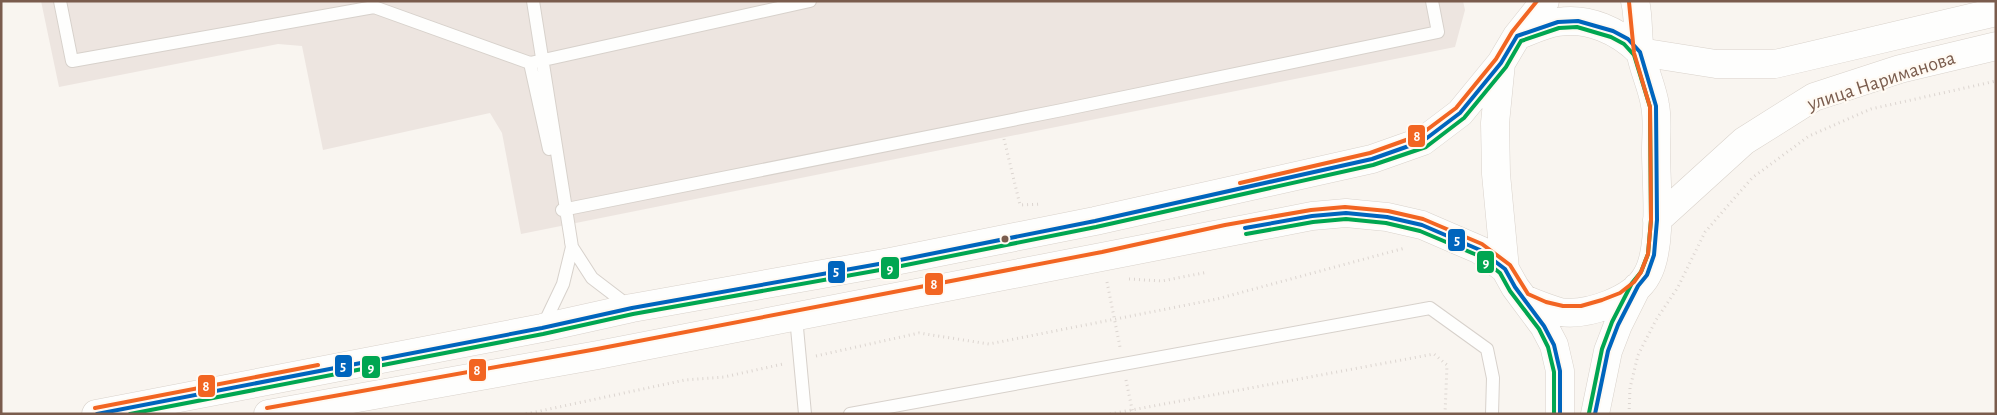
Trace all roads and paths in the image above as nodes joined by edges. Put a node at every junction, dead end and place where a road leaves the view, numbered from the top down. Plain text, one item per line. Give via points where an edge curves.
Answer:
1 (60, 1) edge
2 (533, 1) edge
3 (810, 1) edge
4 (1432, 1) edge
5 (1544, 1) edge
6 (1635, 1) edge
7 (1996, 12) edge
8 (1517, 36) junction
9 (1996, 46) edge
10 (1640, 52) junction
11 (530, 63) junction
12 (1501, 63) junction
13 (1996, 81) edge
14 (1003, 134) dead end
15 (1047, 204) dead end
16 (562, 210) junction
17 (1657, 220) junction
18 (1414, 246) dead end
19 (572, 247) junction
20 (1505, 269) junction
21 (1208, 272) dead end
22 (1125, 279) dead end
23 (1638, 286) junction
24 (1524, 299) junction
25 (632, 308) junction
26 (796, 317) junction
27 (542, 328) junction
28 (800, 360) junction
29 (96, 414) edge
30 (268, 414) edge
31 (526, 414) edge
32 (805, 414) edge
33 (850, 414) edge
34 (1110, 414) edge
35 (1445, 414) edge
36 (1492, 414) edge
37 (1560, 414) edge
38 (1595, 414) edge
39 (1629, 414) edge

1 - 11 lane via 72,61 374,7
2 - 19 lane
3 - 11 lane
4 - 16 lane via 1438,32
5 - 8 main road
6 - 10 main road
7 - 10 main road, улица Нариманова via 1774,64 1716,64
8 - 10 main road via 1558,22 1578,21 1613,31
8 - 12 main road
9 - 17 main road, улица Нариманова via 1900,70 1814,97 1744,141
10 - 17 main road via 1656,106
11 - 16 lane
12 - 20 main road via 1495,123
12 - 25 main road via 1460,114 1423,141 1372,159 1096,222
13 - 39 path via 1871,109 1808,136 1752,178 1706,232 1678,287 1656,320 1638,355 1630,388
14 - 15 path via 1020,205
16 - 19 lane
17 - 23 main road via 1654,255 1647,275
18 - 28 path via 1216,299 989,344 919,333
19 - 25 lane via 592,278
19 - 27 lane via 563,284
20 - 24 main road
20 - 26 main road via 1480,250 1422,225 1346,213 1226,231
21 - 22 path via 1162,281
23 - 24 main road via 1623,298 1582,312 1544,308
23 - 38 main road via 1608,351
24 - 37 main road via 1554,345 1560,371
25 - 27 main road
26 - 28 lane
26 - 30 main road
27 - 29 main road
28 - 31 path via 724,377 685,380
28 - 32 lane
33 - 36 lane via 1430,308 1487,349 1493,378
34 - 35 path via 1434,354 1446,365

